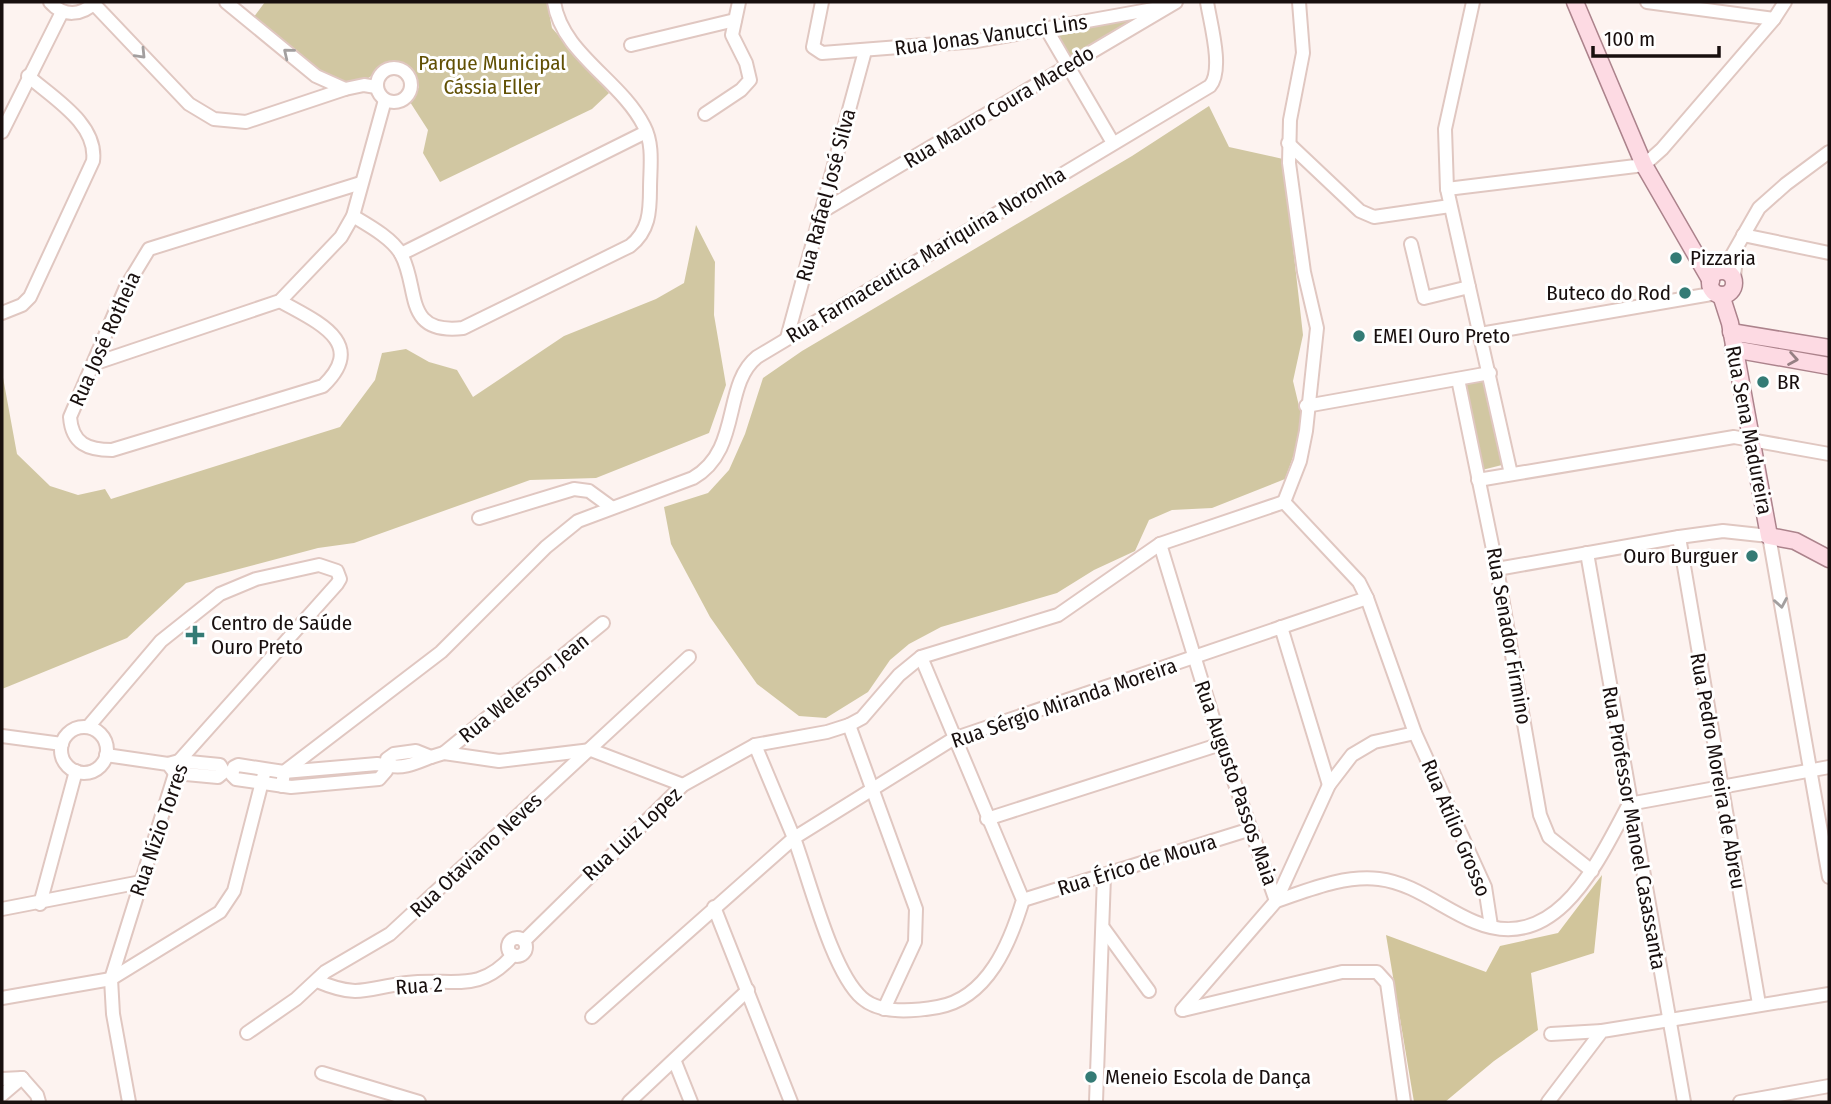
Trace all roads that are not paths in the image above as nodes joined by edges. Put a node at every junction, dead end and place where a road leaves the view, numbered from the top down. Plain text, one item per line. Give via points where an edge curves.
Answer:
1 (50, 2) edge
2 (226, 2) edge
3 (554, 2) edge
4 (739, 2) edge
5 (822, 2) edge
6 (1207, 2) edge
7 (1298, 2) edge
8 (1473, 2) edge
9 (1575, 2) edge
10 (1647, 2) edge
11 (1785, 2) edge
12 (94, 3) edge
13 (1173, 4) edge
14 (62, 12) junction
15 (1774, 19) junction
16 (735, 20) junction
17 (1047, 30) junction
18 (631, 45) dead end
19 (865, 51) junction
20 (1069, 66) junction
21 (28, 76) junction
22 (316, 76) junction
23 (376, 87) junction
24 (345, 89) junction
25 (385, 100) junction
26 (311, 101) junction
27 (705, 114) dead end
28 (2, 132) edge
29 (646, 132) junction
30 (1113, 143) junction
31 (1288, 143) junction
32 (1829, 152) edge
33 (1644, 165) junction
34 (361, 183) junction
35 (1447, 189) junction
36 (1450, 206) junction
37 (821, 212) junction
38 (353, 216) junction
39 (1743, 235) junction
40 (1411, 244) dead end
41 (1829, 253) edge
42 (401, 254) junction
43 (1719, 285) junction
44 (1469, 287) junction
45 (280, 301) junction
46 (2, 313) edge
47 (1730, 327) junction
48 (1480, 334) junction
49 (787, 338) junction
50 (1829, 348) edge
51 (1733, 349) junction
52 (93, 364) junction
53 (1829, 366) edge
54 (1489, 373) junction
55 (1458, 379) junction
56 (1306, 406) junction
57 (1749, 440) junction
58 (1829, 454) edge
59 (1511, 474) junction
60 (1478, 480) junction
61 (1284, 502) junction
62 (611, 507) junction
63 (479, 518) dead end
64 (1769, 536) junction
65 (1679, 537) junction
66 (1160, 544) junction
67 (1587, 553) junction
68 (1824, 554) edge
69 (1497, 569) junction
70 (1367, 598) junction
71 (603, 624) dead end
72 (1281, 627) junction
73 (689, 657) dead end
74 (921, 657) junction
75 (1195, 657) junction
76 (849, 725) junction
77 (89, 727) junction
78 (1415, 733) junction
79 (2, 736) edge
80 (953, 739) junction
81 (62, 744) junction
82 (1222, 744) junction
83 (755, 745) junction
84 (591, 750) junction
85 (107, 755) junction
86 (174, 766) junction
87 (1829, 767) edge
88 (265, 770) junction
89 (1811, 770) junction
90 (76, 771) junction
91 (283, 779) junction
92 (263, 784) junction
93 (683, 785) junction
94 (1329, 785) junction
95 (873, 787) junction
96 (1720, 788) junction
97 (1629, 804) junction
98 (987, 819) junction
99 (1251, 829) junction
100 (794, 838) junction
101 (1592, 871) junction
102 (1104, 876) junction
103 (1829, 877) edge
104 (141, 882) junction
105 (1023, 900) junction
106 (1276, 901) junction
107 (40, 904) junction
108 (714, 907) junction
109 (2, 909) edge
110 (1491, 926) junction
111 (1104, 929) junction
112 (497, 942) dead end
113 (511, 953) junction
114 (111, 979) junction
115 (317, 981) junction
116 (748, 990) junction
117 (1149, 991) dead end
118 (1829, 994) edge
119 (2, 998) edge
120 (1759, 1004) junction
121 (884, 1009) junction
122 (592, 1017) dead end
123 (1668, 1019) junction
124 (1602, 1031) junction
125 (247, 1033) dead end
126 (1551, 1034) dead end
127 (675, 1062) junction
128 (322, 1073) dead end
129 (22, 1078) junction
130 (2, 1079) edge
131 (1829, 1086) edge
132 (2, 1095) edge
133 (39, 1102) edge
134 (129, 1102) edge
135 (419, 1102) edge
136 (629, 1102) edge
137 (691, 1102) edge
138 (791, 1102) edge
139 (1096, 1102) edge
140 (1404, 1102) edge
141 (1549, 1102) edge
142 (1684, 1102) edge
143 (1740, 1102) edge

1 - 14 street
22 -> 2 street
3 - 29 street via 570,40 636,114
4 - 16 street
5 - 19 street, Rua Jonas Vanucci Lins via 813,47 822,53
6 - 30 street, Rua Farmaceutica Mariquina Noronha via 1216,80
7 - 31 street via 1303,53
8 - 35 street via 1445,129
9 - 33 main road
10 - 15 street
11 - 15 street
12 - 14 street via 79,13
12 -> 26 street via 204,115 224,122 246,122
13 - 17 street, Rua Jonas Vanucci Lins
13 - 20 street, Rua Mauro Coura Macedo
14 - 21 street
15 - 33 street
16 - 18 street
16 - 27 street via 732,35 750,80
17 - 19 street, Rua Jonas Vanucci Lins
17 - 20 street
19 - 37 street, Rua Rafael José Silva
20 - 30 street
20 - 37 street, Rua Mauro Coura Macedo
21 - 28 street
21 - 46 street via 86,130 93,161 30,297
22 - 24 street
22 - 26 street via 318,92
23 - 24 street
23 - 25 street
23 - 25 street via 386,69 406,72 410,92 399,102
24 - 26 street
25 - 34 street
29 - 42 street
29 - 42 street via 651,151 647,223 642,237 618,252 463,328 452,329 432,325 416,309
30 - 49 street, Rua Farmaceutica Mariquina Noronha
31 - 36 street via 1360,211 1374,217
31 - 56 street via 1304,272 1317,328
32 - 39 street, Rua Sena Madureira via 1759,208
33 - 35 street
33 - 43 main road
34 - 38 street
34 - 52 street, Rua José Rotheia via 149,249 126,287
35 - 36 street
36 - 44 street
37 - 49 street, Rua Rafael José Silva
38 - 42 street
38 - 45 street via 341,237
39 - 41 street
39 - 43 street, Rua Sena Madureira
40 - 44 street via 1424,298
43 - 47 main road, Rua Sena Madureira
43 - 48 street
44 - 48 street
45 - 52 street
45 - 52 street, Rua José Rotheia via 320,323 338,342 341,362 323,386 112,450 96,450 75,438 70,417
47 - 50 main road
47 - 51 main road, Rua Sena Madureira
48 - 54 street
49 - 62 street, Rua Farmaceutica Mariquina Noronha via 750,363 723,444 710,465 693,478
51 -> 53 main road
51 - 57 main road, Rua Sena Madureira
54 - 55 street
54 - 59 street
55 - 56 street
55 - 60 street, Rua Senador Firmino
56 - 61 street via 1300,461
57 - 58 street
57 - 59 street via 1734,437
57 - 64 main road, Rua Sena Madureira
59 - 60 street
60 - 69 street, Rua Senador Firmino
61 - 66 street
61 - 70 street, Rua Atílio Grosso via 1359,582
62 - 63 street via 589,491 574,489
62 - 91 street via 578,521 545,547 441,652
64 - 65 street via 1723,531
64 - 68 main road
64 -> 89 street
65 - 67 street
65 - 96 street, Rua Pedro Moreira de Abreu
66 - 74 street via 1058,615
66 - 75 street, Rua Augusto Passos Maia
67 - 69 street
67 - 97 street, Rua Professor Manoel Casassanta
69 - 101 street, Rua Senador Firmino via 1540,815 1549,837
70 - 72 street, Rua Sérgio Miranda Moreira
70 - 78 street, Rua Atílio Grosso
71 - 84 street, Rua Welerson Jean via 438,755 499,761
72 - 75 street, Rua Sérgio Miranda Moreira
72 - 94 street
73 - 84 street, Rua Otaviano Neves
74 - 76 street via 899,675 870,711
74 - 80 street
75 - 80 street, Rua Sérgio Miranda Moreira
75 - 82 street, Rua Augusto Passos Maia
76 - 83 street, Rua Luiz Lopez
76 - 95 street
77 - 81 street via 72,731
77 - 85 street via 105,740
77 - 86 street, Rua Nízio Torres via 160,641 220,594 256,579 320,565 337,571 337,584
78 - 94 street via 1374,742 1352,755
78 - 110 street, Rua Atílio Grosso via 1485,887
79 - 81 street
80 - 95 street, Rua Sérgio Miranda Moreira
80 - 98 street
81 - 90 street via 64,760
82 - 98 street
82 - 99 street, Rua Augusto Passos Maia
83 - 93 street, Rua Luiz Lopez
83 - 100 street
84 - 93 street
84 - 115 street, Rua Otaviano Neves via 390,934
85 - 86 street
85 - 90 street via 98,768
86 - 104 street, Rua Nízio Torres
87 - 89 street
88 - 91 street
88 - 92 street
88 - 92 street via 238,765 232,770 236,779
89 - 96 street
89 - 103 street
90 - 107 street
91 - 91 street via 379,779 386,771 377,764
91 - 92 street
92 - 114 street via 226,906
93 - 113 street, Rua Luiz Lopez via 524,941 511,941
94 - 106 street
95 - 100 street, Rua Sérgio Miranda Moreira
95 - 121 street via 913,894 917,922 915,942
96 - 97 street
96 - 120 street, Rua Pedro Moreira de Abreu
97 - 101 street
97 - 123 street, Rua Professor Manoel Casassanta
98 - 105 street
99 - 102 street, Rua Érico de Moura
99 - 106 street, Rua Augusto Passos Maia
100 - 108 street, Rua Sérgio Miranda Moreira
100 - 121 street via 848,981 863,999
101 - 110 street via 1555,915 1523,929
102 - 105 street, Rua Érico de Moura
102 - 111 street
104 - 107 street
104 - 114 street, Rua Nízio Torres
105 - 121 street via 1006,947 970,994 936,1007
106 - 110 street via 1339,880 1379,879 1401,884
106 - 140 street via 1182,1010 1342,972 1377,972 1387,983
107 - 109 street
108 - 116 street
108 - 122 street, Rua Sérgio Miranda Moreira
111 - 117 street
111 - 139 street
112 - 113 street
113 - 115 street, Rua 2 via 499,970 470,983 409,982 365,993 342,991
114 - 119 street
114 - 134 street, Rua Nízio Torres
115 - 125 street, Rua Otaviano Neves
116 - 127 street
116 - 138 street
118 - 120 street
120 - 123 street
123 - 124 street
123 - 142 street, Rua Professor Manoel Casassanta
124 - 126 street
124 - 141 street
127 - 136 street
127 - 137 street
128 - 135 street
129 - 130 street
129 - 132 street
129 - 133 street
131 - 143 street

